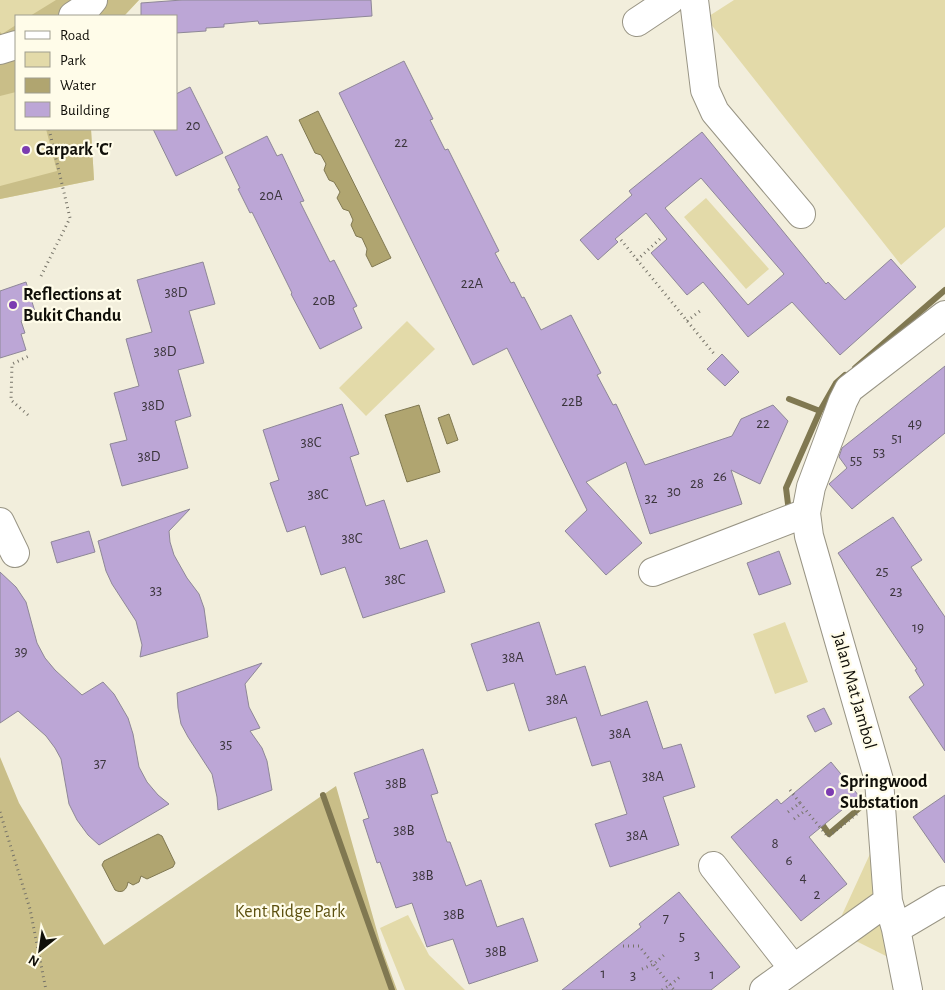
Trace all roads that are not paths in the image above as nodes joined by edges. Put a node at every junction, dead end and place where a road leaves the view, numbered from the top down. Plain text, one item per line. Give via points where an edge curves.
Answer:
1 (93, 0) edge
2 (670, 0) edge
3 (694, 0) edge
4 (74, 15) edge
5 (638, 22) dead end
6 (15, 45) edge
7 (0, 50) edge
8 (801, 214) dead end
9 (945, 315) edge
10 (806, 513) junction
11 (0, 522) edge
12 (15, 553) dead end
13 (653, 572) dead end
14 (713, 866) dead end
15 (945, 900) edge
16 (888, 901) junction
17 (896, 929) junction
18 (793, 968) junction
19 (764, 990) edge
20 (908, 990) edge

1 - 4 street
2 - 5 street
3 - 8 street via 709,101
6 - 7 street
9 - 10 street, Jalan Mat Jambol via 849,389 811,488
10 - 13 street
10 - 16 street, Jalan Mat Jambol via 809,536 878,780
11 - 12 street
14 - 18 street
15 - 17 street
16 - 17 street, Jalan Mat Jambol
16 - 18 street
17 - 20 street, Jalan Mat Jambol
18 - 19 street

